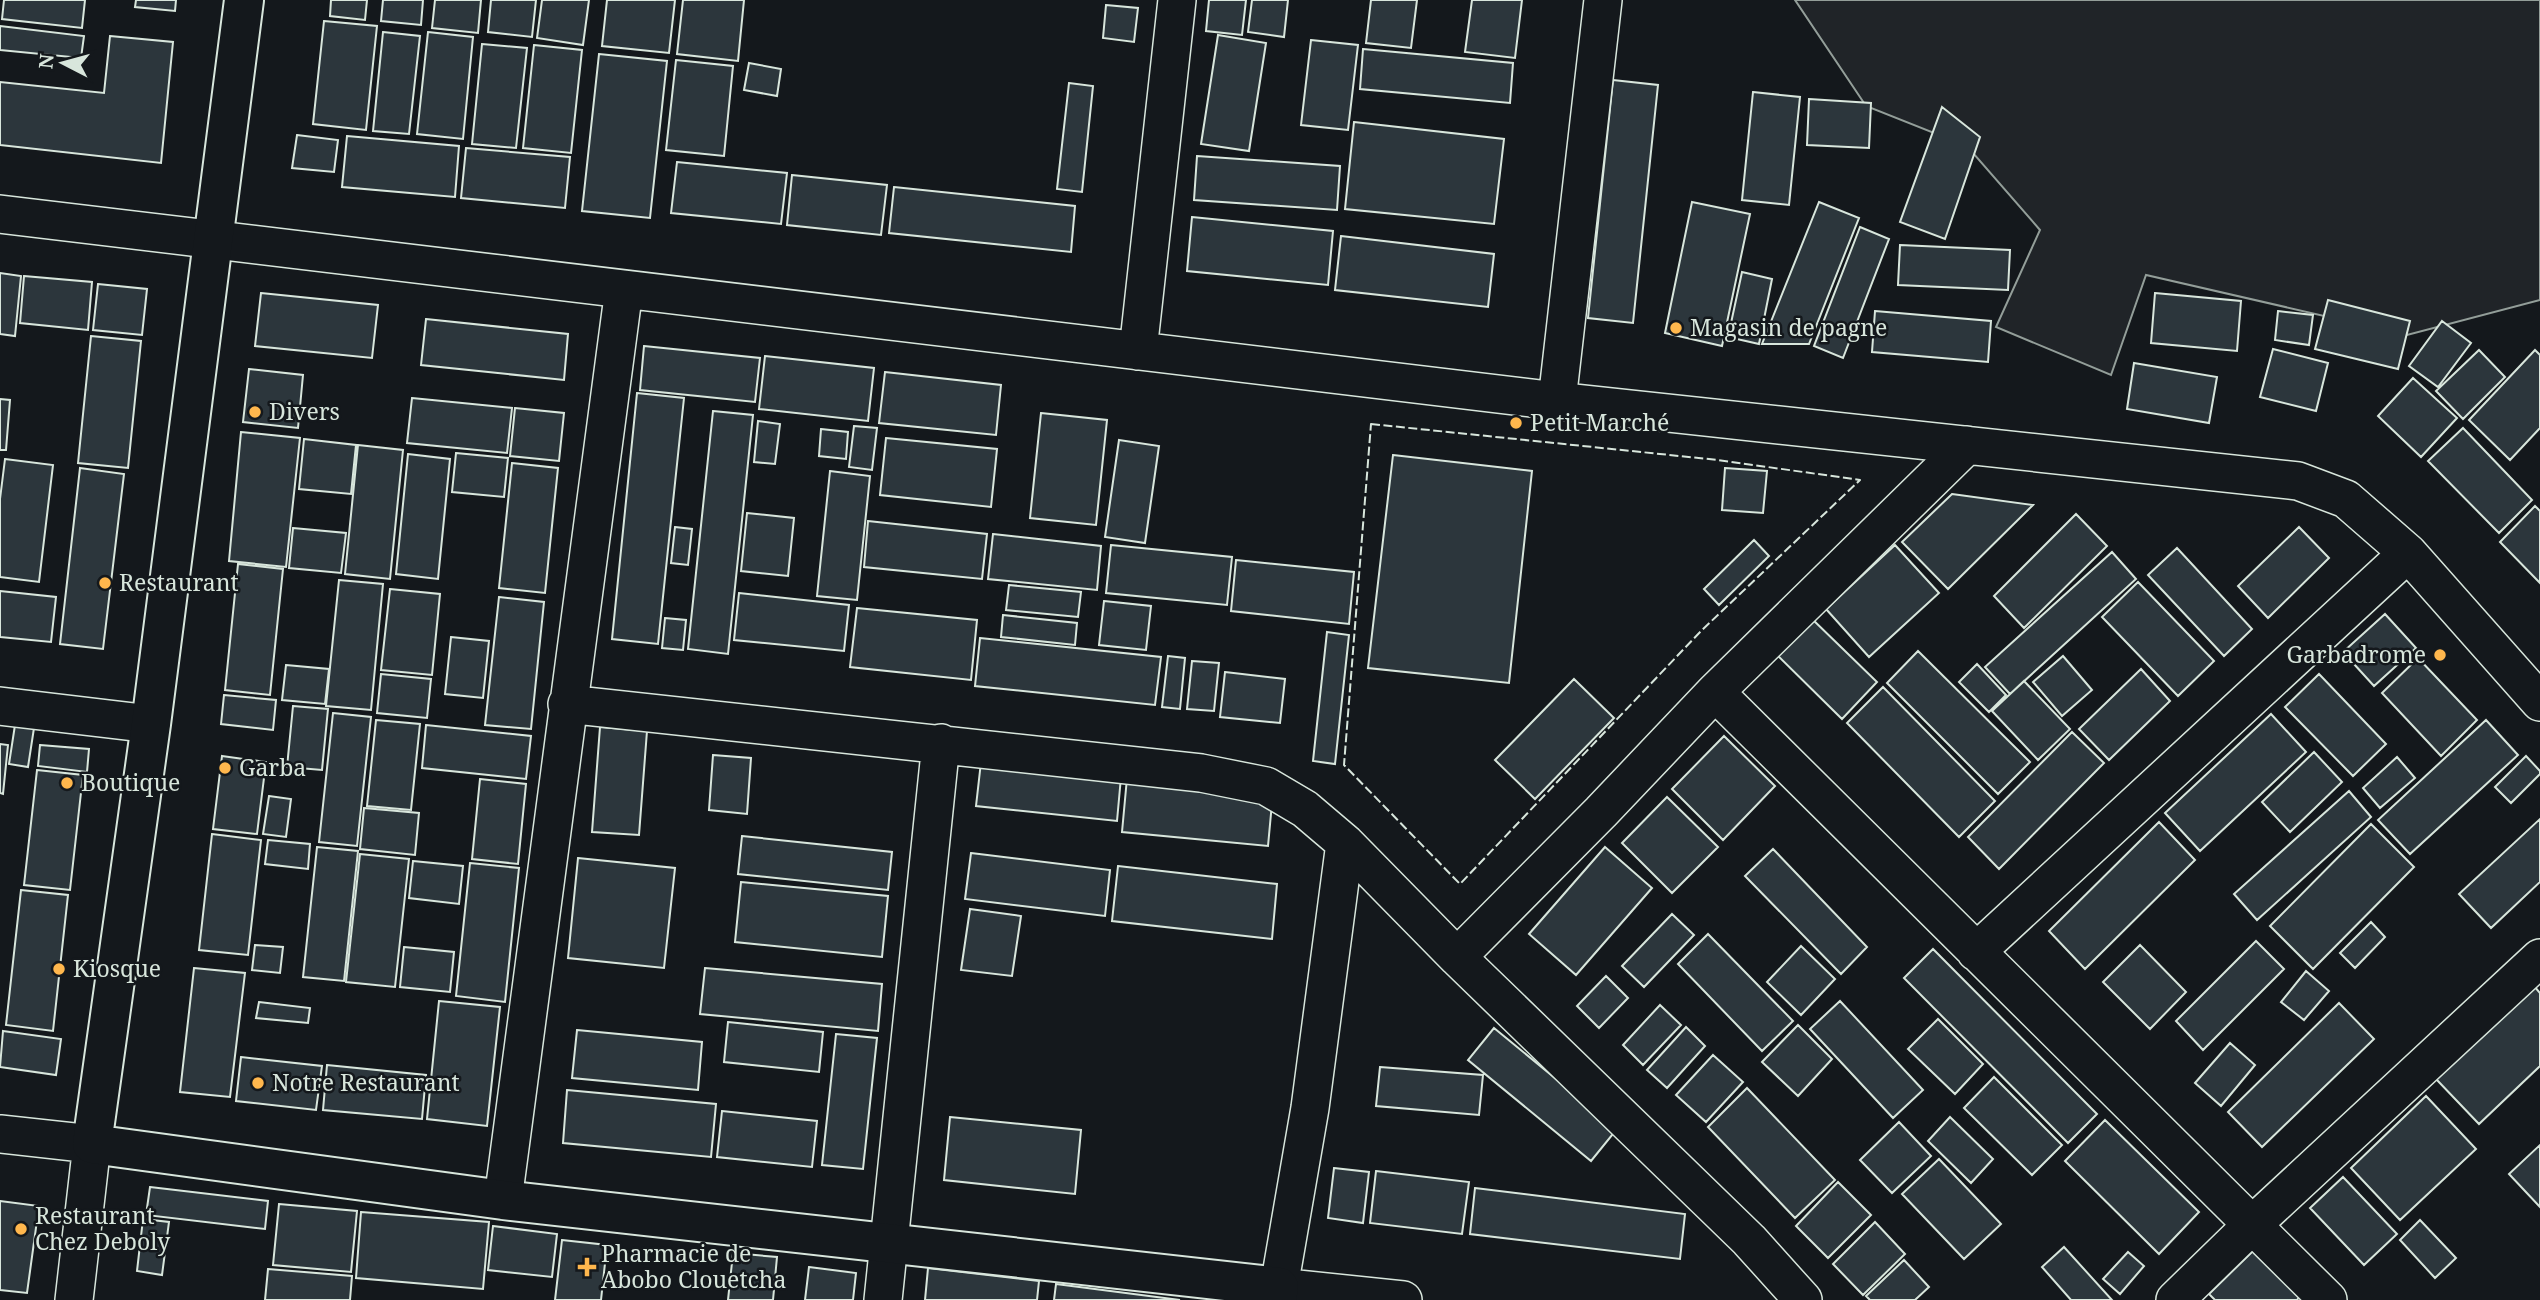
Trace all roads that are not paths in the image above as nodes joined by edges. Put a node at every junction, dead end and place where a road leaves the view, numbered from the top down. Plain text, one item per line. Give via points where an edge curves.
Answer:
1 (244, 0) edge
2 (1177, 0) edge
3 (1603, 0) edge
4 (0, 214) edge
5 (212, 240) junction
6 (624, 289) junction
7 (1138, 351) junction
8 (1557, 401) junction
9 (1967, 444) junction
10 (2408, 553) junction
11 (1715, 692) junction
12 (2540, 702) edge
13 (567, 704) junction
14 (0, 706) edge
15 (151, 724) junction
16 (941, 743) junction
17 (1345, 843) junction
18 (1976, 952) junction
19 (1457, 957) junction
20 (2540, 958) edge
21 (0, 1134) edge
22 (92, 1144) junction
23 (503, 1200) junction
24 (2252, 1225) junction
25 (890, 1242) junction
26 (1278, 1294) edge
27 (74, 1300) edge
28 (883, 1300) edge
29 (1403, 1300) edge
30 (1803, 1300) edge
31 (2175, 1300) edge
32 (2328, 1300) edge

1 - 5 street
2 - 7 street
3 - 8 street
4 - 5 street
5 - 6 street
5 - 15 street
6 - 7 street
6 - 13 street
7 - 8 street
8 - 9 street
9 - 10 street via 2298,481 2346,499
9 - 11 street
10 - 12 street
10 - 18 street
11 - 18 street
11 - 19 street
13 - 16 street
13 - 23 street
14 - 15 street
15 - 22 street
16 - 17 street via 1201,773 1266,786 1305,809
16 - 25 street
17 - 19 street
17 - 26 street via 1310,1108
18 - 24 street
19 - 30 street via 1658,1149
20 - 24 street
21 - 22 street
22 - 23 street
22 - 27 street
23 - 25 street
24 - 31 street
24 - 32 street
25 - 26 street
25 - 28 street
26 - 29 street

